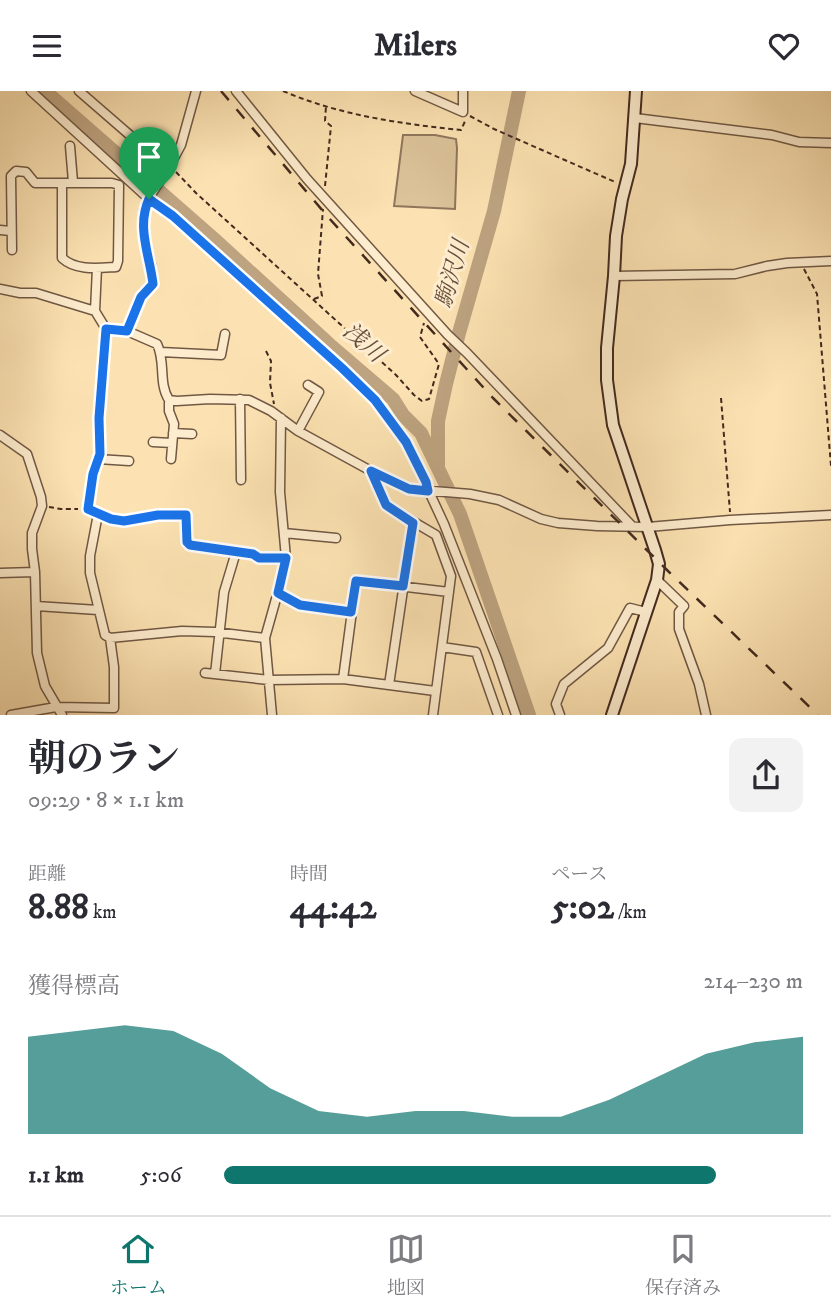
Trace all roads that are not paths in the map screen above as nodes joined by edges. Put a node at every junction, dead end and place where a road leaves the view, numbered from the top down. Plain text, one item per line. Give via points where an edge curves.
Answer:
1 (31, 91) edge
2 (79, 91) edge
3 (195, 91) edge
4 (236, 91) edge
5 (415, 91) edge
6 (463, 91) edge
7 (636, 91) edge
8 (635, 118) junction
9 (831, 143) edge
10 (70, 146) dead end
11 (169, 167) junction
12 (73, 182) junction
13 (62, 183) junction
14 (149, 198) junction
15 (0, 230) edge
16 (11, 230) junction
17 (12, 250) dead end
18 (831, 261) edge
19 (97, 268) junction
20 (614, 276) junction
21 (0, 289) edge
22 (95, 311) junction
23 (106, 329) junction
24 (127, 331) junction
25 (225, 334) dead end
26 (161, 352) junction
27 (308, 385) dead end
28 (240, 399) junction
29 (169, 400) junction
30 (281, 418) junction
31 (298, 431) junction
32 (173, 433) junction
33 (192, 434) dead end
34 (0, 435) edge
35 (153, 442) dead end
36 (173, 443) junction
37 (98, 459) junction
38 (171, 459) dead end
39 (129, 461) dead end
40 (371, 471) junction
41 (241, 480) dead end
42 (428, 491) junction
43 (88, 509) road end
44 (98, 514) road end
45 (831, 515) edge
46 (413, 523) junction
47 (632, 526) junction
48 (648, 527) junction
49 (284, 533) junction
50 (336, 538) dead end
51 (236, 552) road end
52 (35, 572) junction
53 (0, 573) edge
54 (657, 580) junction
55 (403, 586) junction
56 (449, 592) junction
57 (36, 606) junction
58 (98, 610) junction
59 (646, 612) junction
60 (219, 632) junction
61 (110, 638) junction
62 (265, 638) junction
63 (442, 646) junction
64 (205, 673) dead end
65 (215, 674) junction
66 (343, 679) junction
67 (269, 680) junction
68 (389, 685) junction
69 (435, 691) junction
70 (56, 706) junction
71 (12, 714) edge
72 (62, 715) edge
73 (272, 715) edge
74 (433, 715) edge
75 (498, 715) edge
76 (516, 715) edge
77 (560, 715) edge
78 (612, 715) edge
79 (706, 715) edge

1 - 14 street
2 - 11 street
3 - 11 street via 181,145
4 - 47 street via 307,179 427,312
5 - 6 street via 463,112
7 - 8 street
8 - 9 street
8 - 20 street
10 - 12 street
11 - 14 street
12 - 13 street
12 - 19 street via 119,185 118,261 116,267
13 - 16 street via 35,183 26,172 16,171 11,176
13 - 19 street via 62,258 70,266
14 - 24 street via 144,210 144,240 153,284 141,297
14 - 42 street via 375,400 406,442
15 - 16 street
16 - 17 street
18 - 20 street via 767,266 736,274
19 - 22 street
20 - 48 street via 607,380 614,425
21 - 22 street via 36,293
22 - 23 street
23 - 24 street
23 - 37 street
24 - 26 street via 157,344
25 - 26 street via 221,355
26 - 29 street
27 - 31 street via 319,392
28 - 29 street
28 - 30 street
28 - 41 street
29 - 32 street
30 - 31 street
30 - 49 street
31 - 40 street
32 - 33 street
32 - 36 street
34 - 52 street via 27,454 41,498 32,533
35 - 36 street
36 - 38 street
37 - 39 street
37 - 43 street
40 - 42 street via 409,489
40 - 46 street via 386,505
42 - 47 street via 499,500 558,523
42 - 76 street
44 - 58 street via 90,573
45 - 48 street
46 - 55 street
46 - 56 street via 436,535 451,576
47 - 48 street
48 - 54 street via 659,564
49 - 50 street
49 - 62 street via 286,558
51 - 60 street via 223,592
52 - 53 street
52 - 57 street
54 - 59 street
54 - 79 street via 684,606 678,612 679,629
55 - 56 street
55 - 66 street via 356,581
55 - 68 street
56 - 63 street
57 - 58 street
57 - 70 street via 37,653 45,686
58 - 61 street
59 - 77 street via 630,608 608,648 564,684 556,704
59 - 78 street
60 - 61 street
60 - 62 street
60 - 65 street
61 - 70 street via 114,708
62 - 67 street
63 - 69 street
63 - 75 street via 476,652
64 - 65 street
65 - 67 street
66 - 67 street
66 - 68 street
67 - 73 street
68 - 69 street
69 - 74 street
70 - 71 street
70 - 72 street

